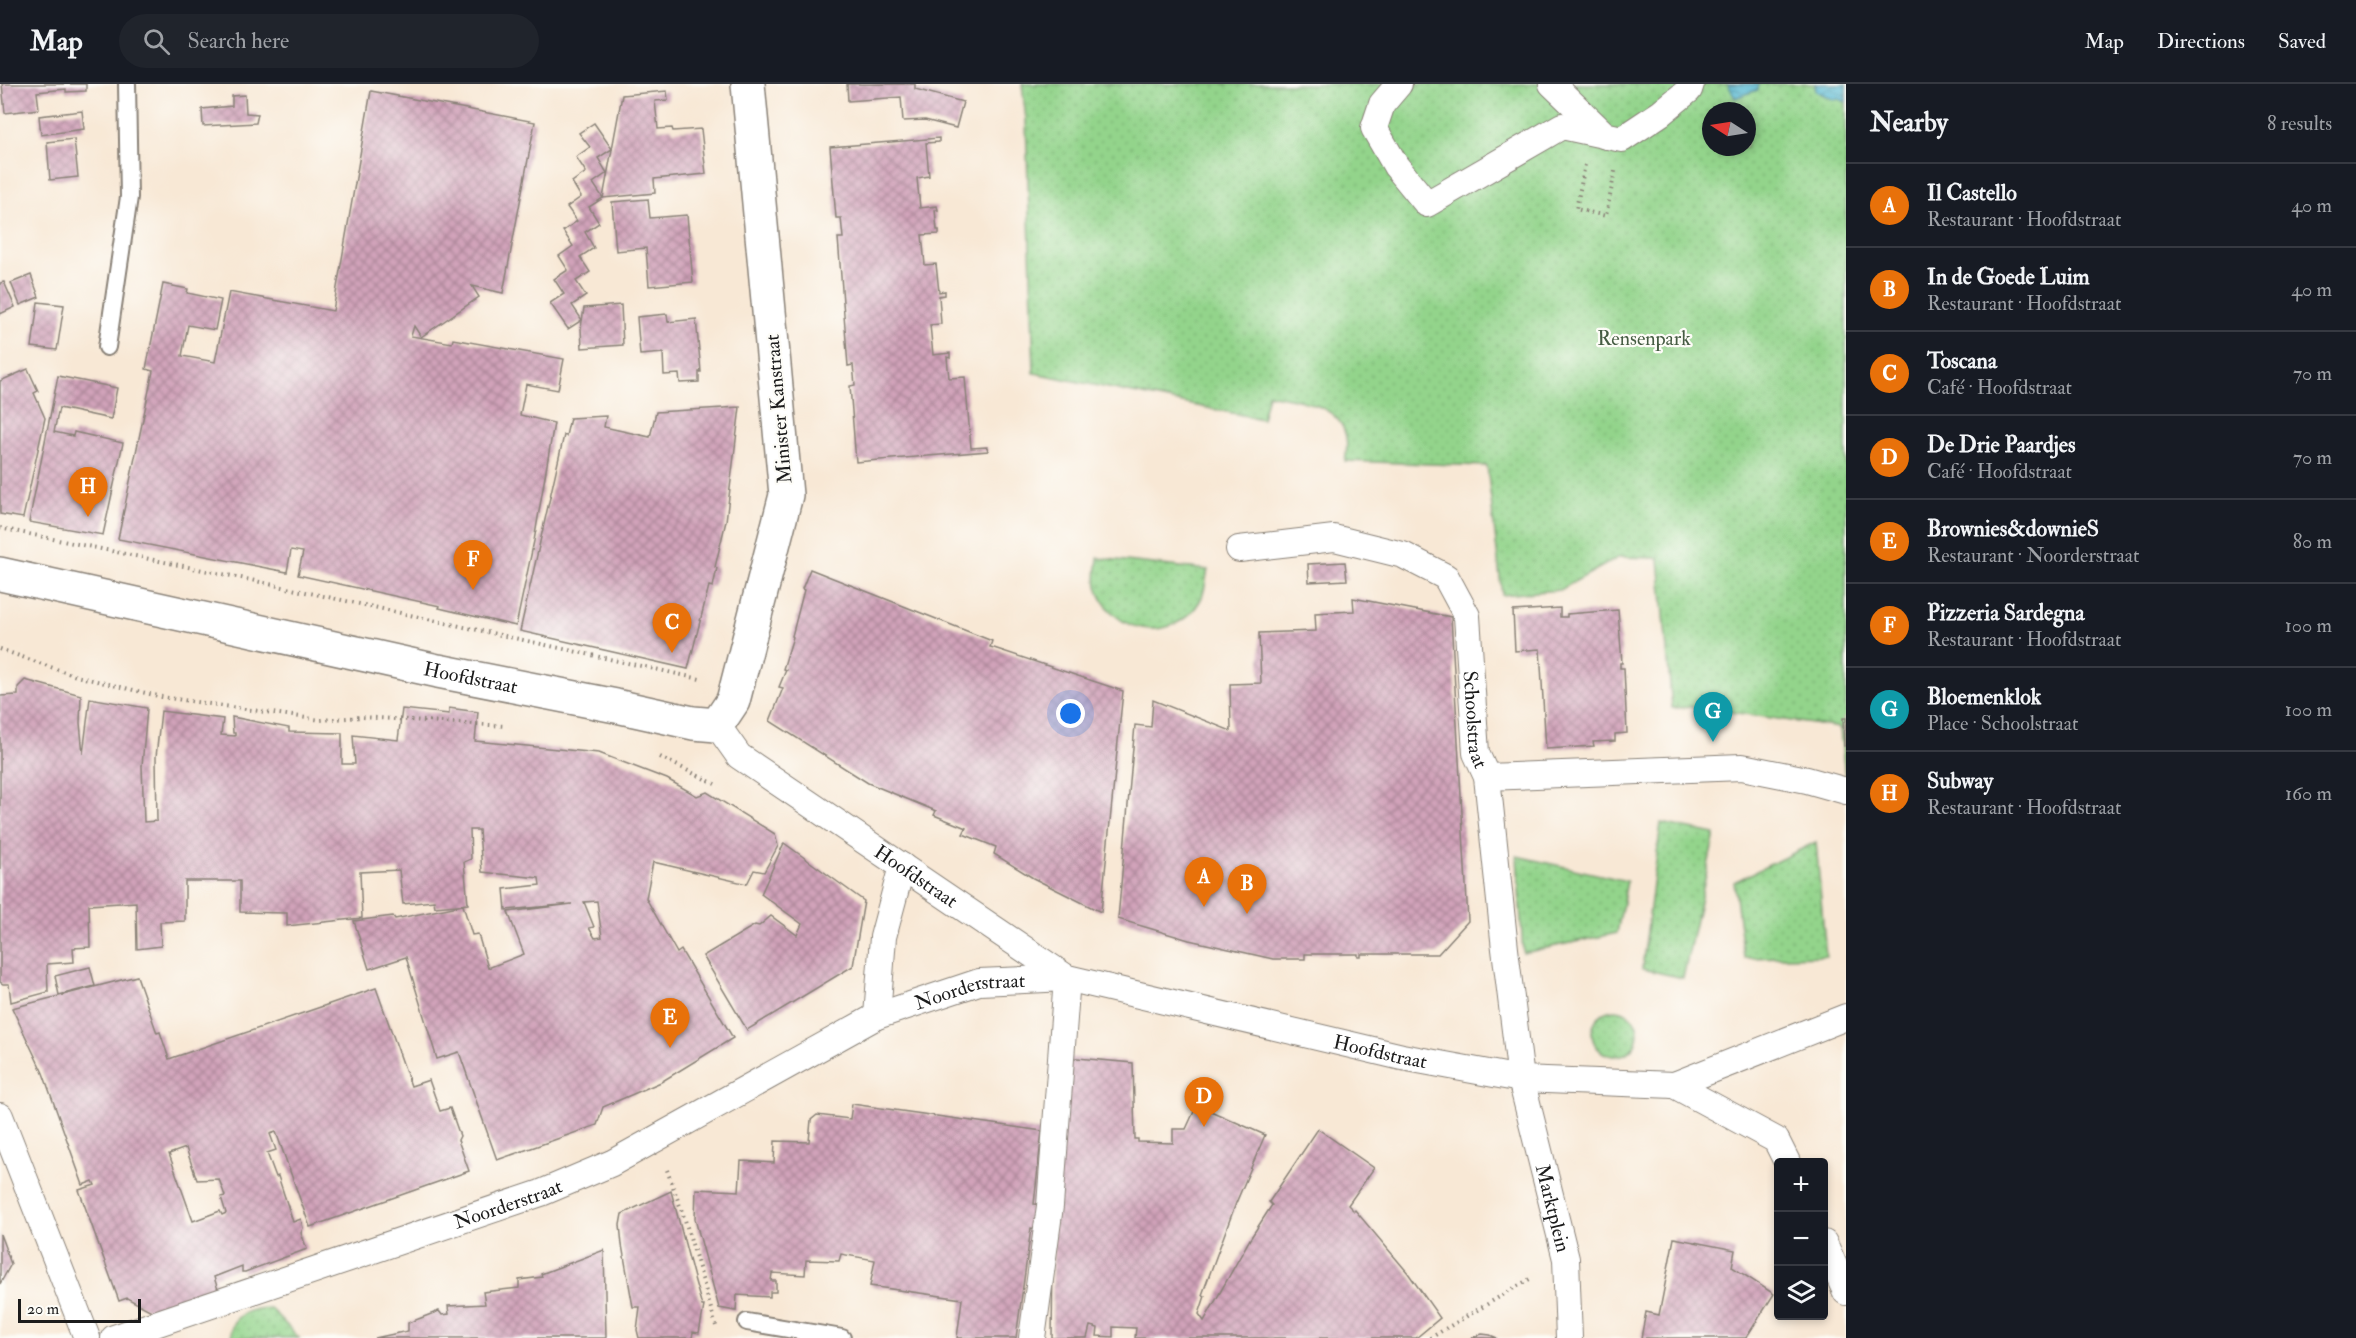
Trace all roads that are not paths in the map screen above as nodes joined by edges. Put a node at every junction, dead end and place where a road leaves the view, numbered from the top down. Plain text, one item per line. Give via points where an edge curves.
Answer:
1 (127, 84) edge
2 (748, 84) edge
3 (1399, 84) edge
4 (1552, 84) edge
5 (1691, 84) edge
6 (1607, 136) junction
7 (106, 347) dead end
8 (1239, 549) dead end
9 (0, 574) edge
10 (717, 725) junction
11 (1487, 777) junction
12 (1846, 791) edge
13 (902, 866) junction
14 (1067, 978) junction
15 (877, 1016) junction
16 (1846, 1017) edge
17 (1521, 1079) junction
18 (1674, 1085) junction
19 (0, 1116) edge
20 (1785, 1158) edge
21 (1828, 1252) edge
22 (1846, 1292) edge
23 (747, 1322) dead end
24 (87, 1338) edge
25 (114, 1338) edge
26 (842, 1338) edge
27 (1032, 1338) edge
28 (1569, 1338) edge

1 - 7 lane via 129,197
2 - 10 street, Minister Kanstraat via 786,495 733,701
3 - 6 street via 1382,104 1374,128 1396,166 1427,204 1562,126
4 - 6 street
5 - 6 street via 1661,113
8 - 11 street, Schoolstraat via 1334,538 1403,555 1446,577 1467,616 1476,753
9 - 10 street, Hoofdstraat via 438,671
10 - 13 street, Hoofdstraat via 736,754
11 - 12 street via 1742,768
11 - 17 street, Schoolstraat
13 - 14 street, Hoofdstraat
13 - 15 street via 883,937
14 - 15 street, Noorderstraat via 979,982
14 - 17 street, Hoofdstraat via 1402,1057
14 - 27 street via 1050,1206
15 - 25 street, Noorderstraat via 612,1163 541,1193
16 - 18 street, Hoofdstraat
17 - 18 street, Hoofdstraat
17 - 28 street, Marktplein via 1566,1259
18 - 20 street via 1776,1140
19 - 24 street
21 - 22 street
23 - 26 lane

